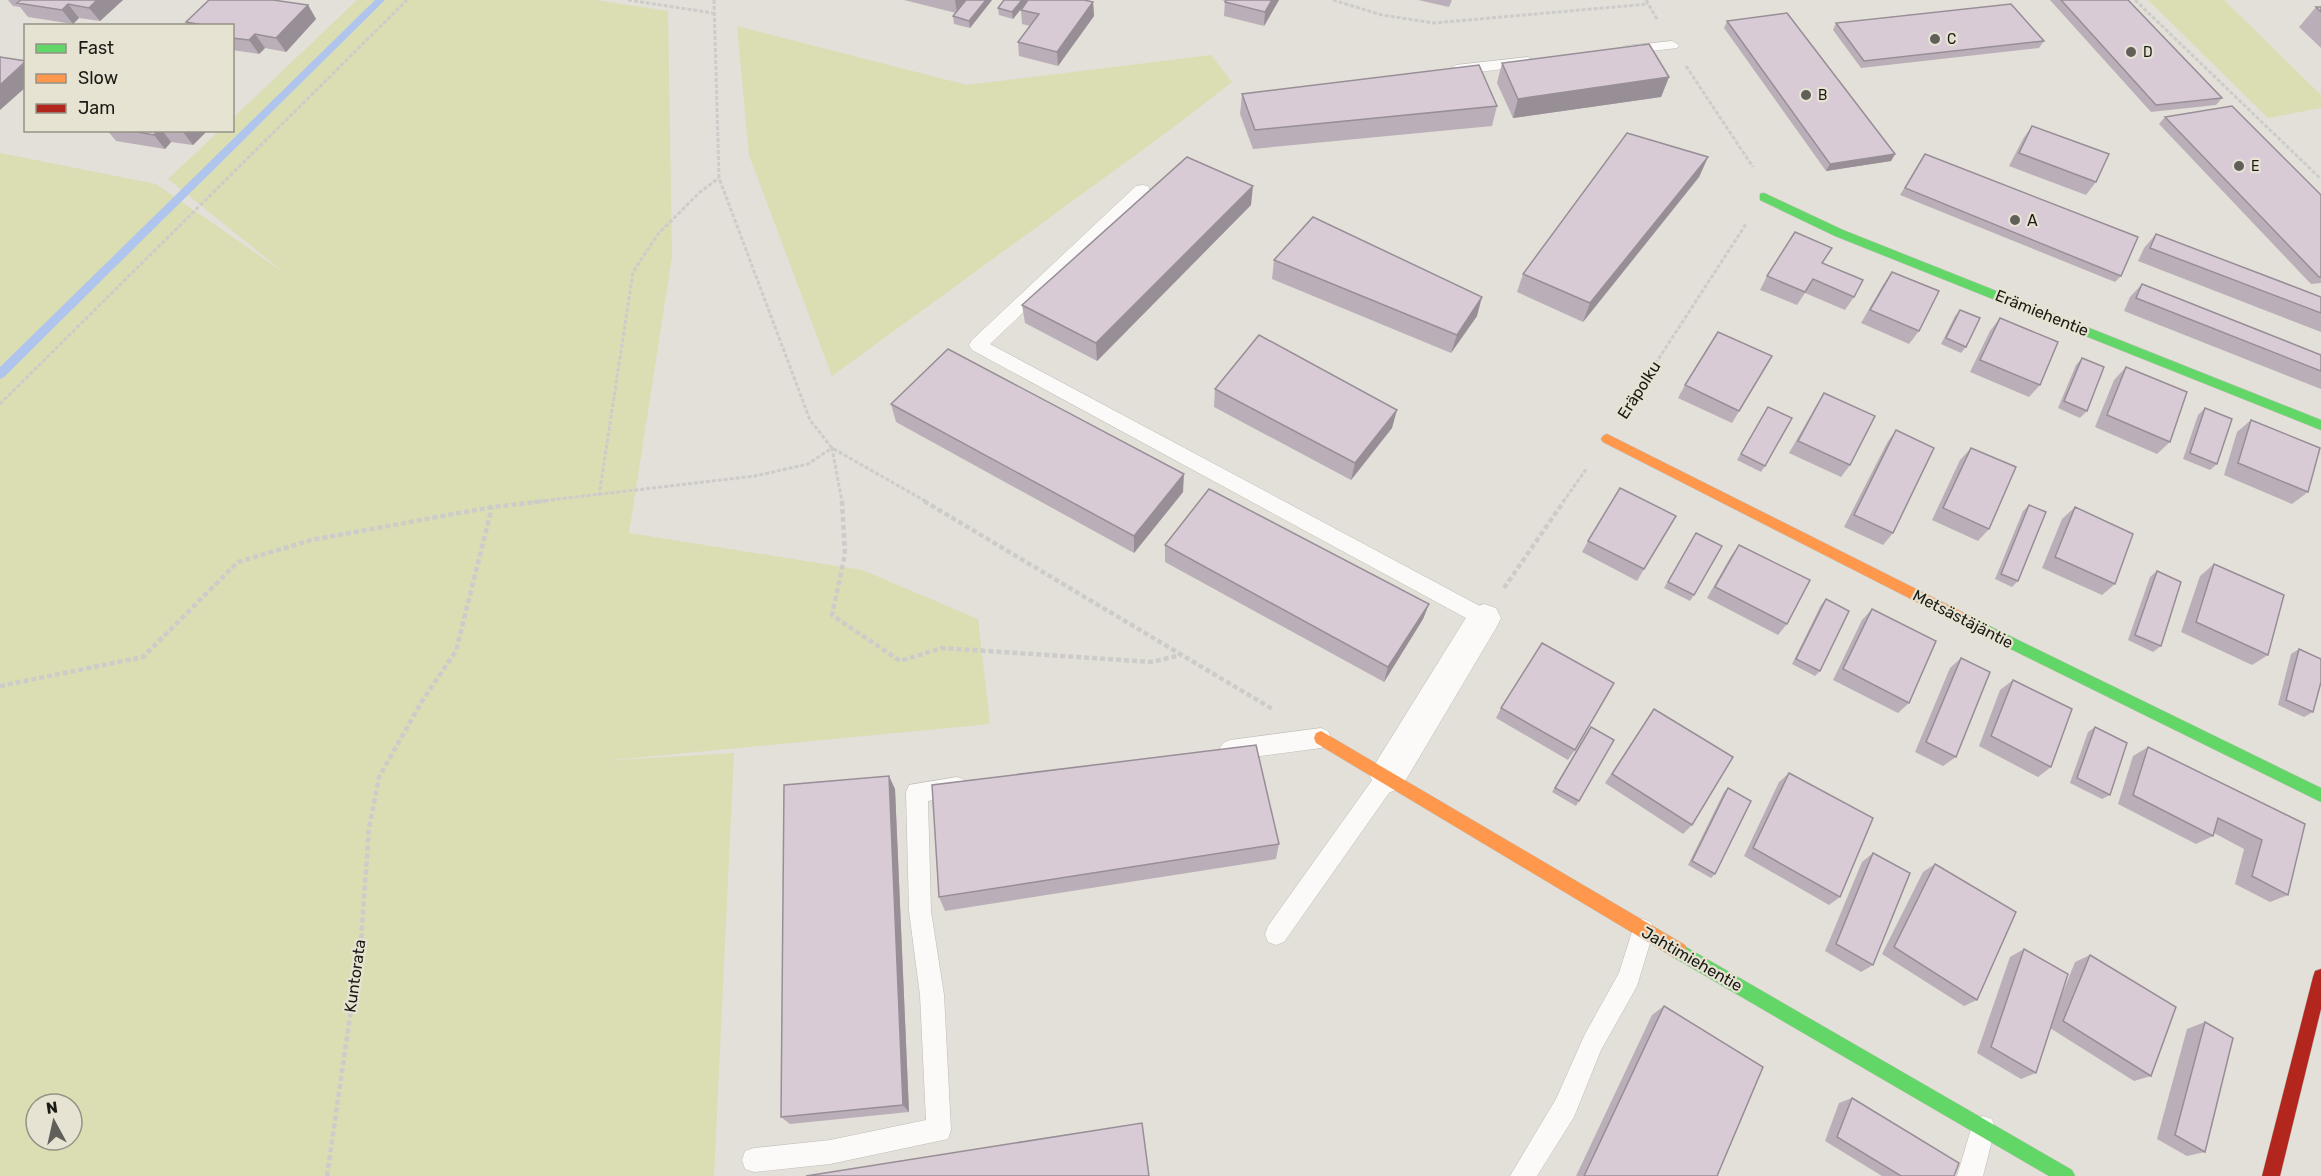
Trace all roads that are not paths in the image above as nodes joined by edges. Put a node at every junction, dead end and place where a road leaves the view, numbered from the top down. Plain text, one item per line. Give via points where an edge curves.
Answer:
1 (1672, 45) road end
2 (1613, 52) edge
3 (1542, 60) edge
4 (1436, 73) edge
5 (1142, 190) dead end
6 (1764, 197) road end
7 (2321, 425) edge
8 (1607, 439) road end
9 (1484, 618) joint
10 (1321, 738) joint
11 (1214, 752) edge
12 (1388, 776) junction
13 (976, 784) edge
14 (2321, 795) edge
15 (1643, 930) junction
16 (1276, 934) dead end
17 (2321, 977) edge
18 (1983, 1128) junction
19 (754, 1160) dead end
20 (1523, 1176) edge
21 (1970, 1176) edge
22 (2066, 1176) edge
23 (2271, 1176) edge

1 - 2 lane
3 - 4 lane
5 - 9 lane via 978,345
6 - 7 street, Erämiehentie via 1839,233
8 - 14 street, Metsästäjäntie
9 - 12 street
10 - 11 lane
10 - 12 street, Jahtimiehentie
12 - 15 street, Jahtimiehentie
12 - 16 lane
13 - 19 lane via 917,792 920,910 932,995 939,1130 830,1152
15 - 18 street, Jahtimiehentie
15 - 20 lane via 1629,978 1593,1042 1565,1108
17 - 23 street
18 - 21 lane
18 - 22 street, Jahtimiehentie

